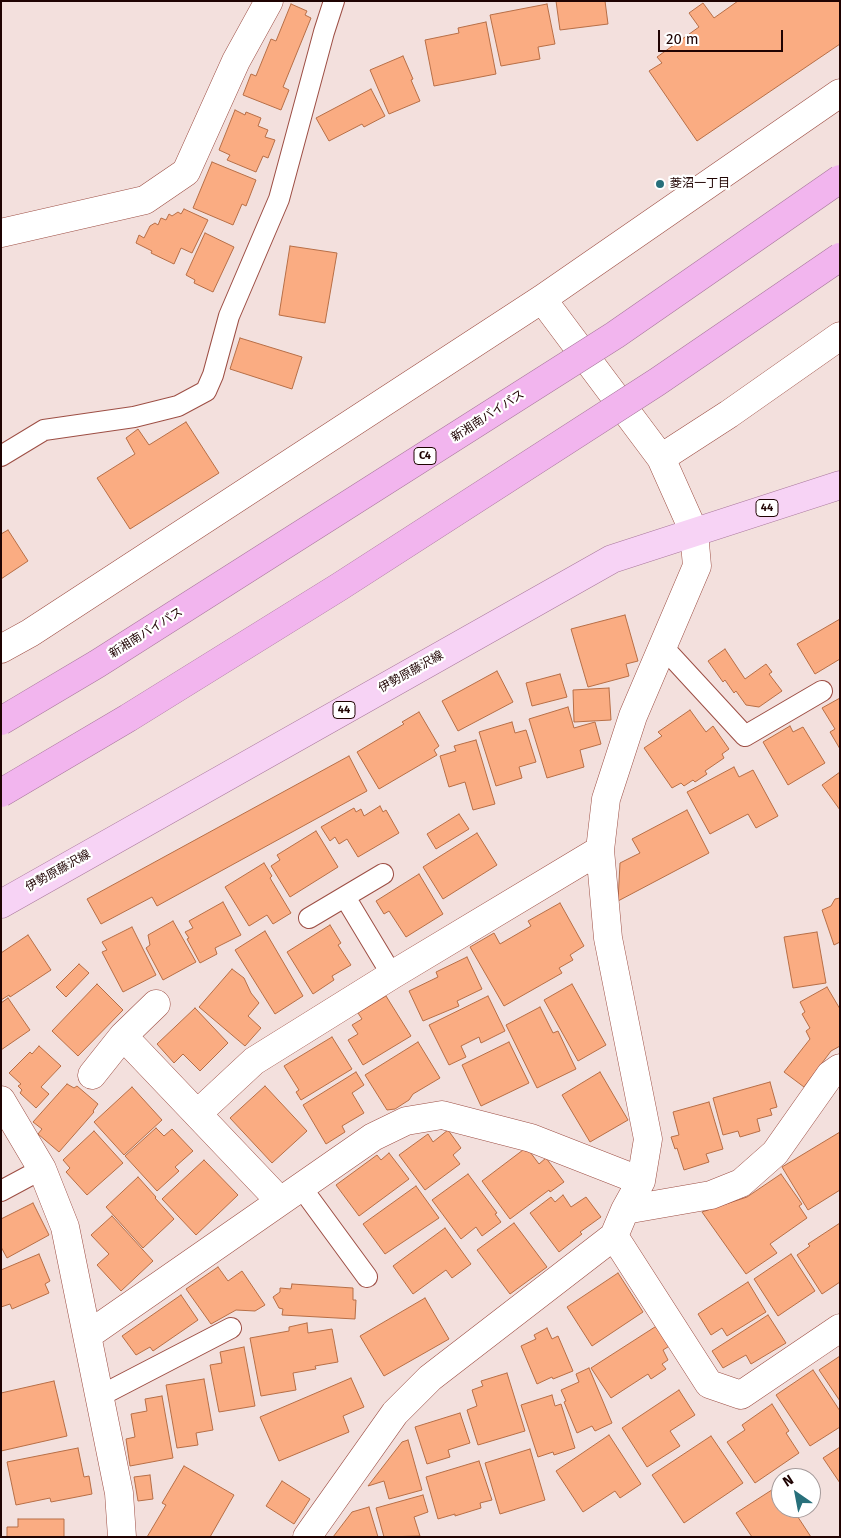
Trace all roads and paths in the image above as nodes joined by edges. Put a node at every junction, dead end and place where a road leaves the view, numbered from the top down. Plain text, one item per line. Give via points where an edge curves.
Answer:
1 (268, 1) edge
2 (334, 1) edge
3 (840, 93) edge
4 (840, 180) edge
5 (1, 233) edge
6 (840, 257) edge
7 (542, 299) junction
8 (840, 336) edge
9 (1, 456) edge
10 (662, 458) junction
11 (840, 485) edge
12 (694, 532) junction
13 (662, 647) junction
14 (1, 649) edge
15 (822, 690) dead end
16 (1, 720) edge
17 (1, 793) edge
18 (600, 850) junction
19 (383, 874) dead end
20 (345, 897) junction
21 (1, 904) edge
22 (309, 918) dead end
23 (392, 975) junction
24 (156, 1004) dead end
25 (123, 1036) junction
26 (840, 1068) edge
27 (92, 1076) dead end
28 (1, 1100) edge
29 (197, 1114) junction
30 (42, 1169) junction
31 (641, 1181) junction
32 (1, 1191) edge
33 (291, 1194) junction
34 (625, 1210) junction
35 (614, 1236) junction
36 (367, 1277) dead end
37 (231, 1328) dead end
38 (840, 1328) edge
39 (88, 1336) junction
40 (100, 1396) junction
41 (122, 1537) edge
42 (307, 1537) edge

1 - 5 street via 236,61 186,172 145,200
2 - 9 lane via 279,199 229,316 206,391 178,406 134,417 44,430
3 - 7 street
4 - 16 highway, 新湘南バイパス / C4, bridge via 606,340 105,659
6 - 17 highway, bridge via 657,382 339,587
7 - 10 street
7 - 14 street
8 - 10 street
10 - 12 street
11 - 12 main road, 伊勢原藤沢線 / 44
12 - 13 street via 697,566
12 - 21 main road, 伊勢原藤沢線 / 44 via 612,559
13 - 15 lane via 745,736
13 - 18 street via 633,716 606,799
18 - 23 street
18 - 31 street via 608,938 648,1139
19 - 20 lane
20 - 22 lane
20 - 23 lane
23 - 29 street via 254,1062
24 - 25 street
25 - 27 street
25 - 29 street
26 - 34 street via 830,1075 775,1154 741,1183 711,1195
28 - 30 street
29 - 33 street
30 - 32 lane
30 - 39 street via 66,1226
31 - 33 street via 531,1138 442,1115 406,1121 373,1137
31 - 34 street
33 - 36 lane
33 - 39 street
34 - 35 street
35 - 38 street via 709,1384 740,1395
35 - 42 street via 430,1378 394,1413
37 - 40 lane
39 - 40 street
40 - 41 street via 119,1493

